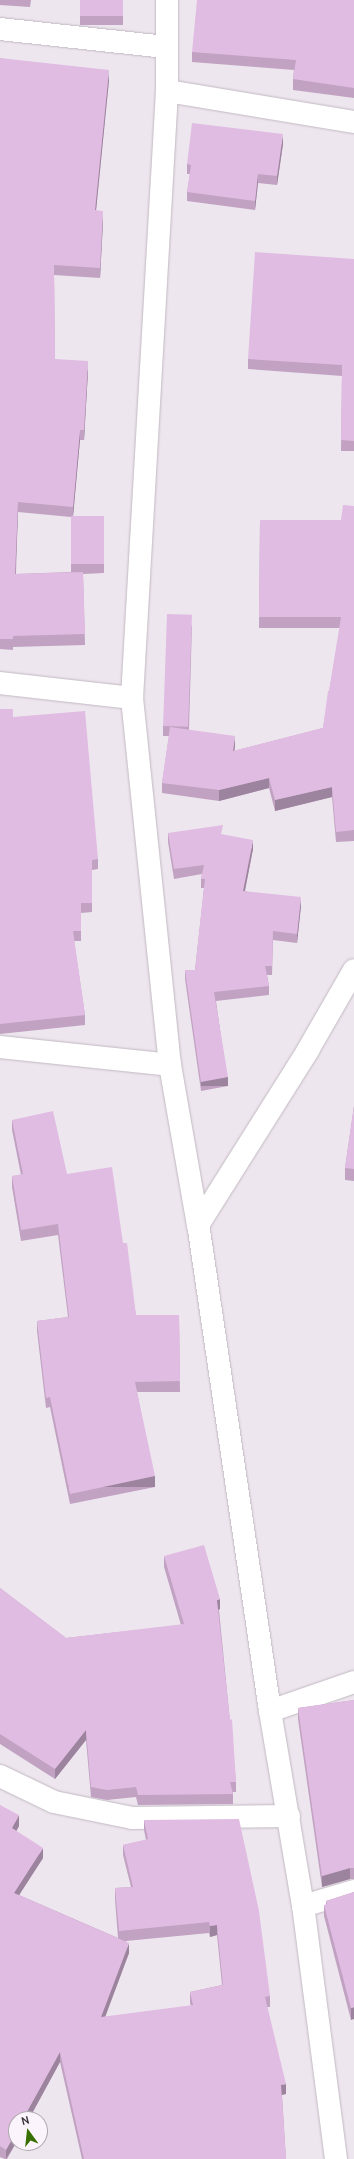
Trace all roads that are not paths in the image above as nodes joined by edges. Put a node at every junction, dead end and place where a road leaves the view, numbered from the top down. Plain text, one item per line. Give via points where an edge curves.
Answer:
1 (167, 0) edge
2 (0, 29) edge
3 (167, 47) junction
4 (167, 91) junction
5 (354, 122) edge
6 (0, 683) edge
7 (132, 698) junction
8 (354, 970) edge
9 (0, 1047) edge
10 (170, 1065) junction
11 (198, 1225) junction
12 (354, 1682) edge
13 (270, 1711) junction
14 (0, 1776) edge
15 (290, 1816) junction
16 (354, 1891) edge
17 (303, 1906) junction
18 (336, 2159) edge

1 - 3 street
2 - 3 street
3 - 4 street
4 - 5 street
4 - 7 street
6 - 7 street
7 - 10 street
8 - 11 street via 308,1050
9 - 10 street
10 - 11 street
11 - 13 street
12 - 13 street
13 - 15 street
14 - 15 street via 54,1802 132,1818
15 - 17 street
16 - 17 street
17 - 18 street

